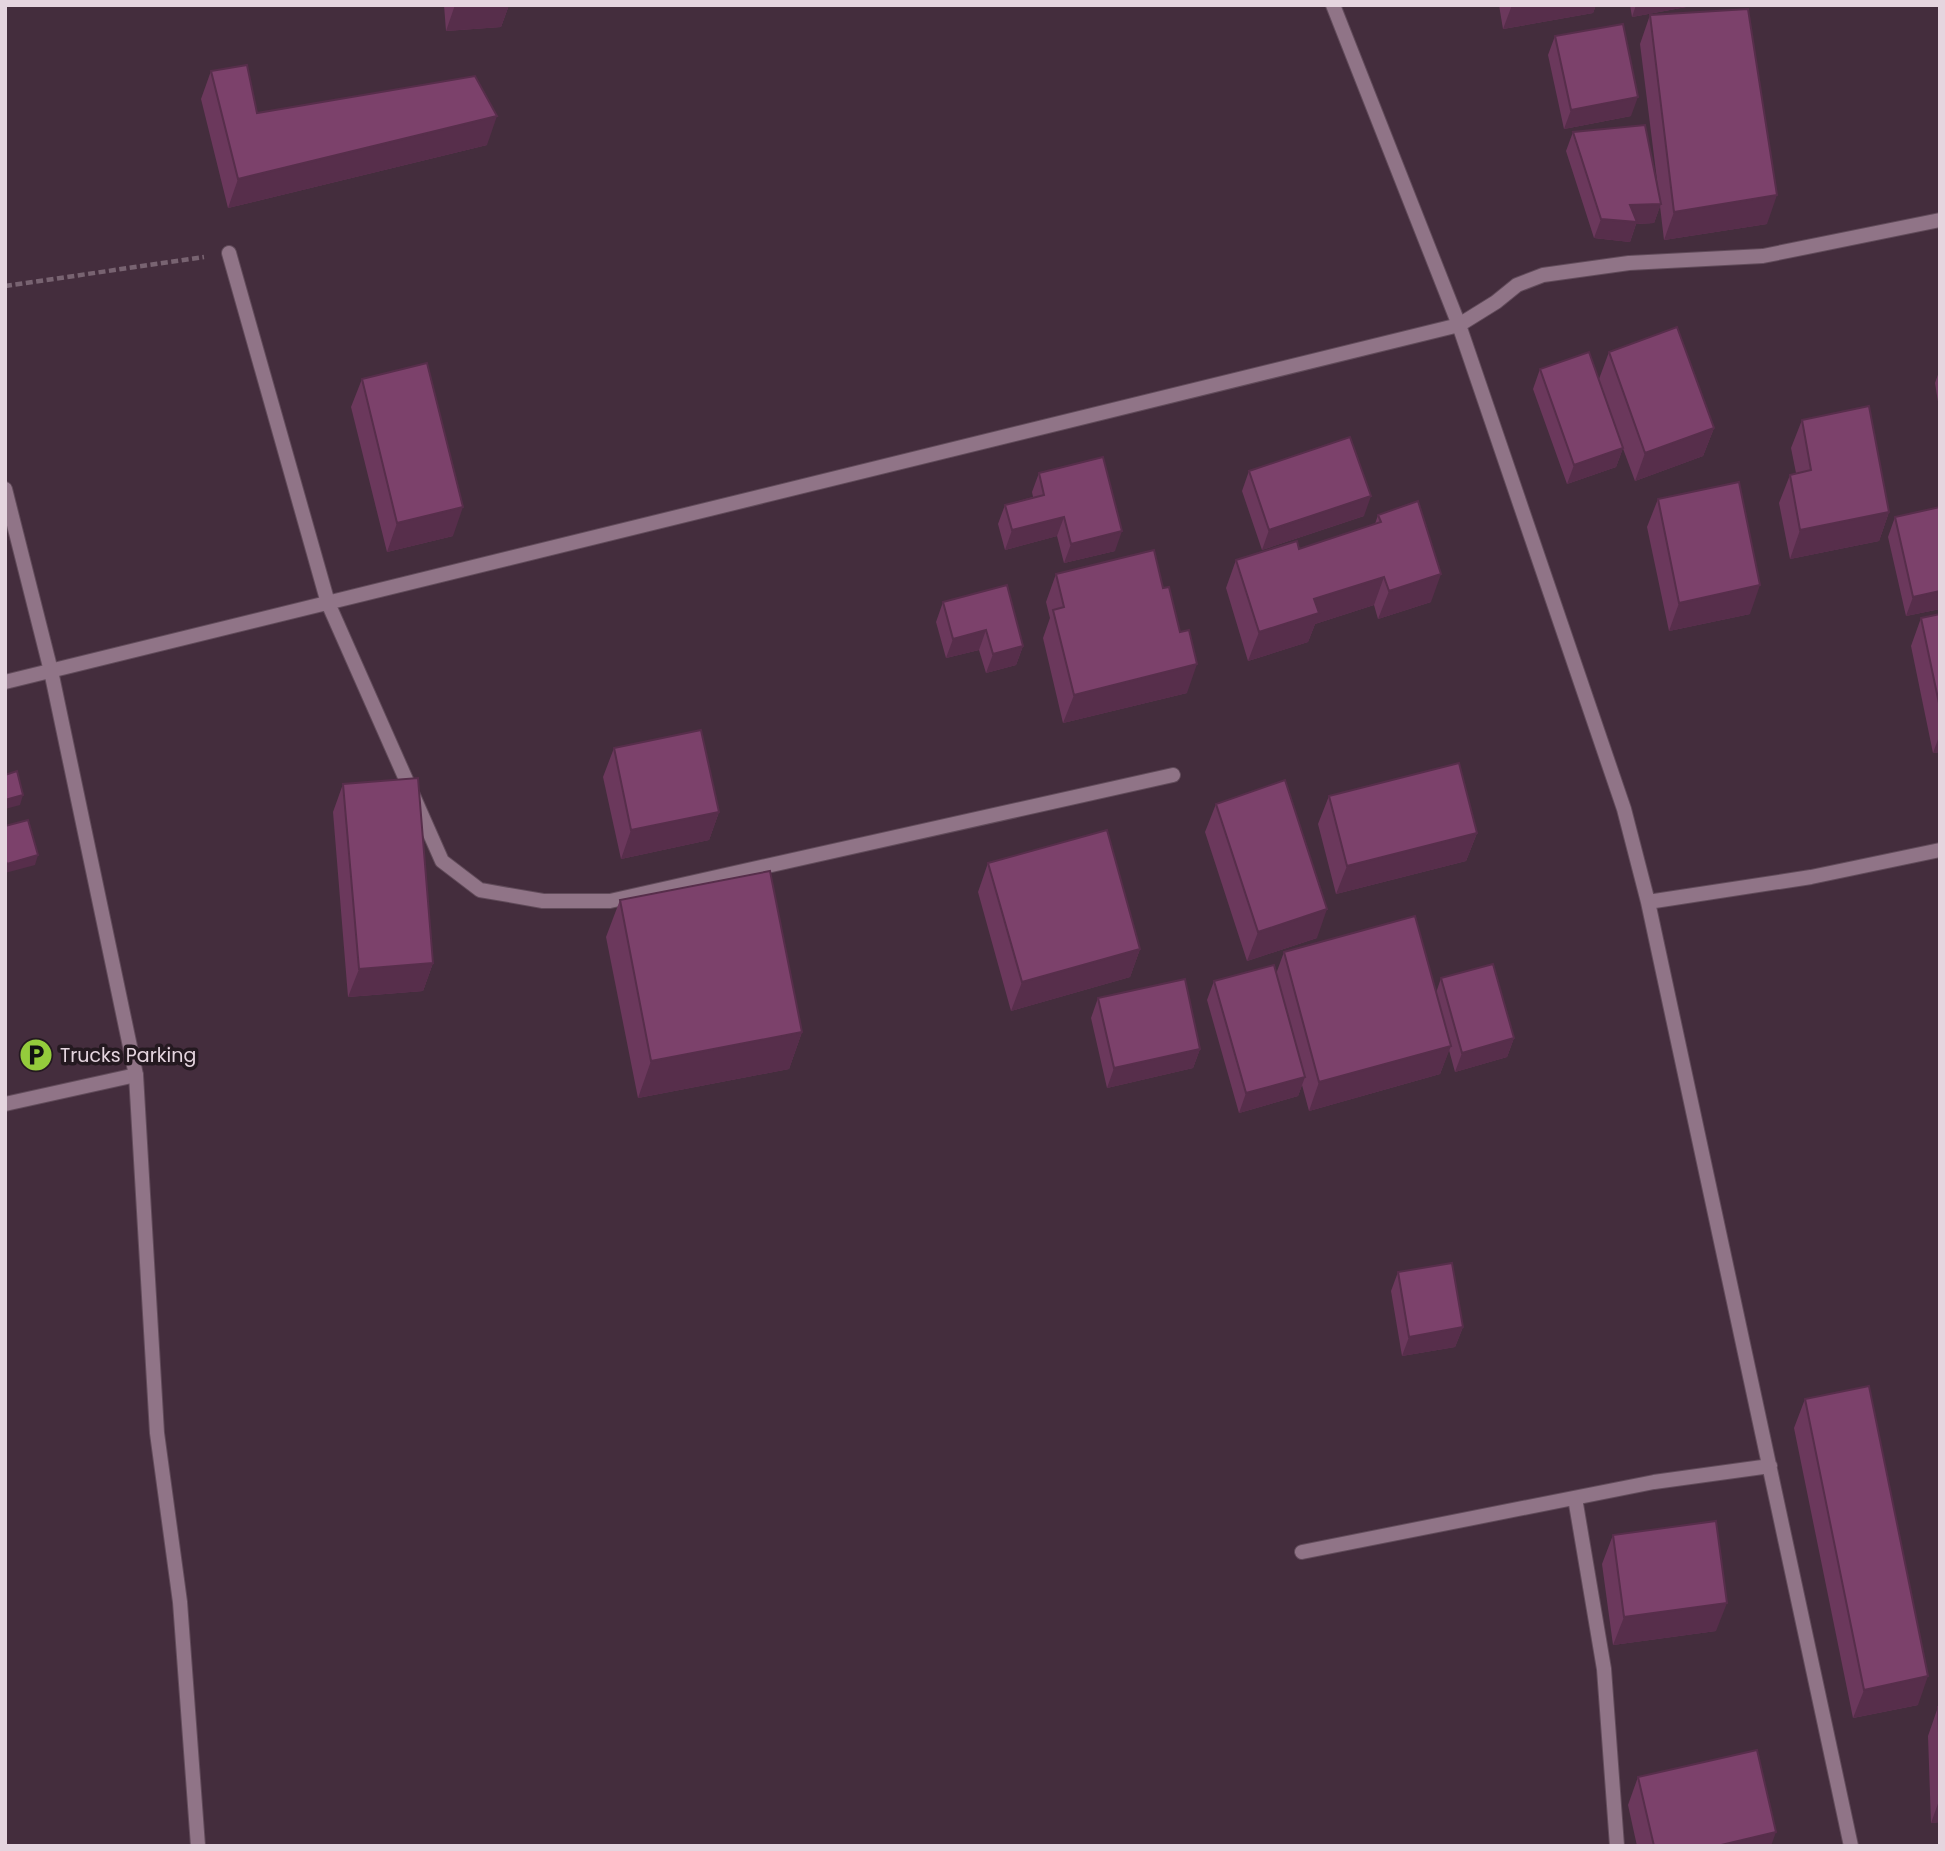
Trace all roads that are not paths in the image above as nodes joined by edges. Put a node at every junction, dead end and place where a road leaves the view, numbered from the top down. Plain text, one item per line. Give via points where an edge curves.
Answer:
1 (1333, 5) edge
2 (1940, 220) edge
3 (229, 253) road end
4 (1459, 325) junction
5 (5, 489) edge
6 (328, 603) junction
7 (51, 671) junction
8 (5, 682) edge
9 (1172, 775) dead end
10 (1940, 850) edge
11 (1648, 902) junction
12 (135, 1075) junction
13 (5, 1104) edge
14 (1770, 1466) junction
15 (1575, 1498) junction
16 (1302, 1552) dead end
17 (198, 1846) edge
18 (1617, 1846) edge
19 (1851, 1846) edge

1 - 4 street
2 - 4 street via 1763,256 1629,263 1543,275 1517,285
3 - 6 street
4 - 6 street
4 - 11 street via 1624,809
5 - 7 street
6 - 7 street
6 - 9 street via 442,861 480,890 543,901 610,901
7 - 8 street
7 - 12 street
10 - 11 street via 1811,877
11 - 14 street
12 - 13 street
12 - 17 street via 157,1433 180,1602
14 - 15 street
14 - 19 street
15 - 16 street
15 - 18 street via 1604,1669

